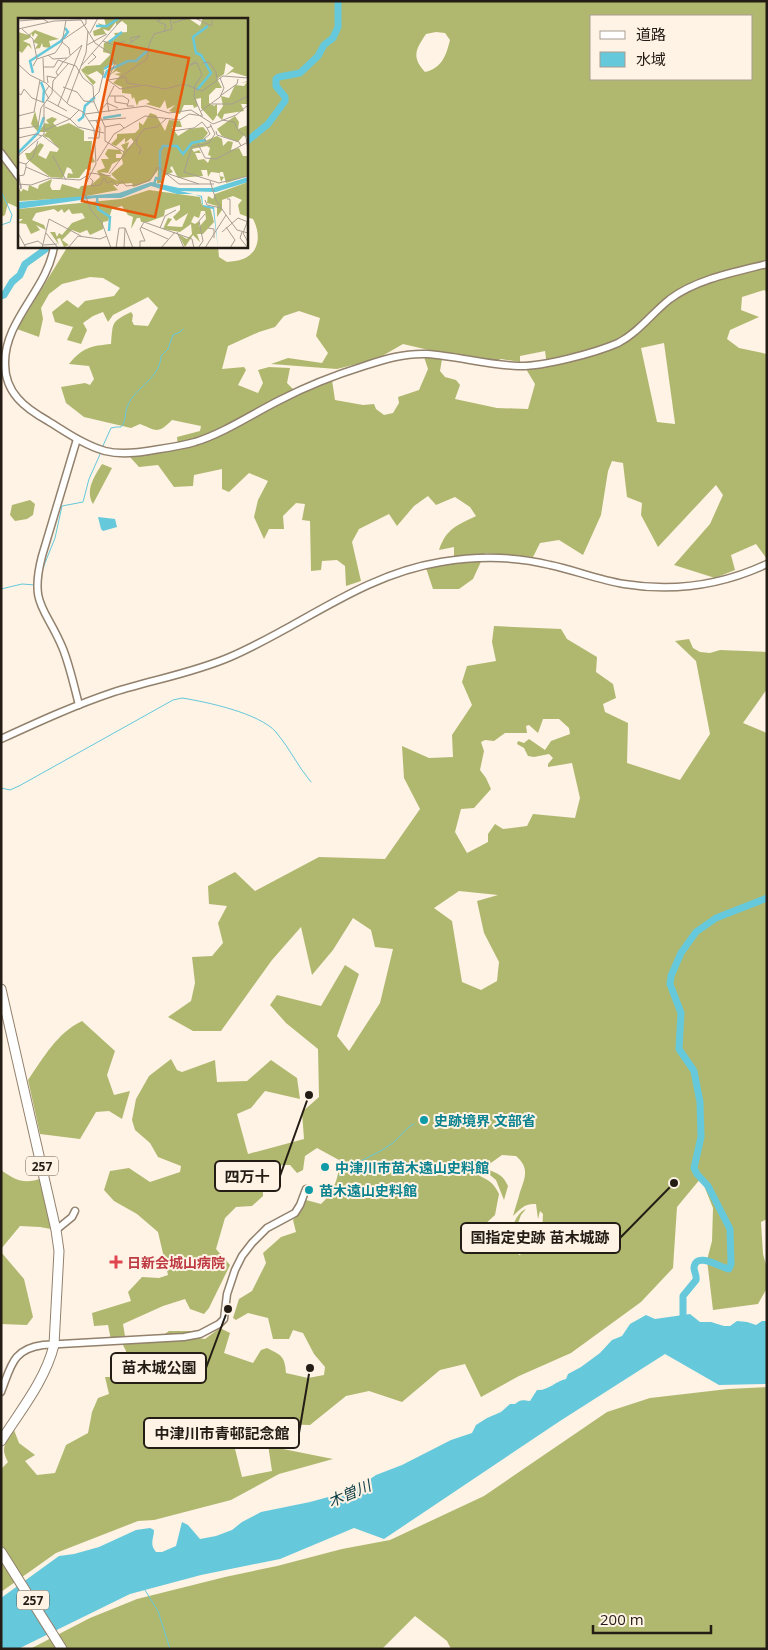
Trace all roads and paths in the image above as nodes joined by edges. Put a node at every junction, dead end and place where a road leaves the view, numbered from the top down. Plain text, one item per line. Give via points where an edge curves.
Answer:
1 (1, 153) edge
2 (18, 176) edge
3 (53, 248) edge
4 (767, 264) edge
5 (77, 439) junction
6 (767, 564) edge
7 (79, 705) junction
8 (1, 739) edge
9 (1, 989) edge
10 (306, 1189) dead end
11 (75, 1211) dead end
12 (56, 1230) junction
13 (54, 1346) junction
14 (1, 1392) edge
15 (1, 1441) edge
16 (1, 1552) edge
17 (62, 1649) edge

1 - 2 street
3 - 5 street via 47,271 14,327 5,354 5,372 19,402
4 - 5 street via 691,286 670,298 640,327 618,342 548,363 520,366 438,354 401,355 358,367 310,386 187,444 125,453 99,449
5 - 7 street via 42,556 36,591 63,649
6 - 7 street via 718,582 674,587 614,582 548,564 512,559 473,558 418,566 374,581 222,661
7 - 8 street
9 - 12 highway, 257
10 - 13 street via 295,1213 266,1228 242,1256 227,1294 224,1319 219,1324 200,1334 184,1337
11 - 12 street via 72,1218
12 - 13 highway, 257 via 59,1251
13 - 14 street via 34,1346 18,1354
13 - 15 highway, 257 via 43,1376
16 - 17 highway, 257

